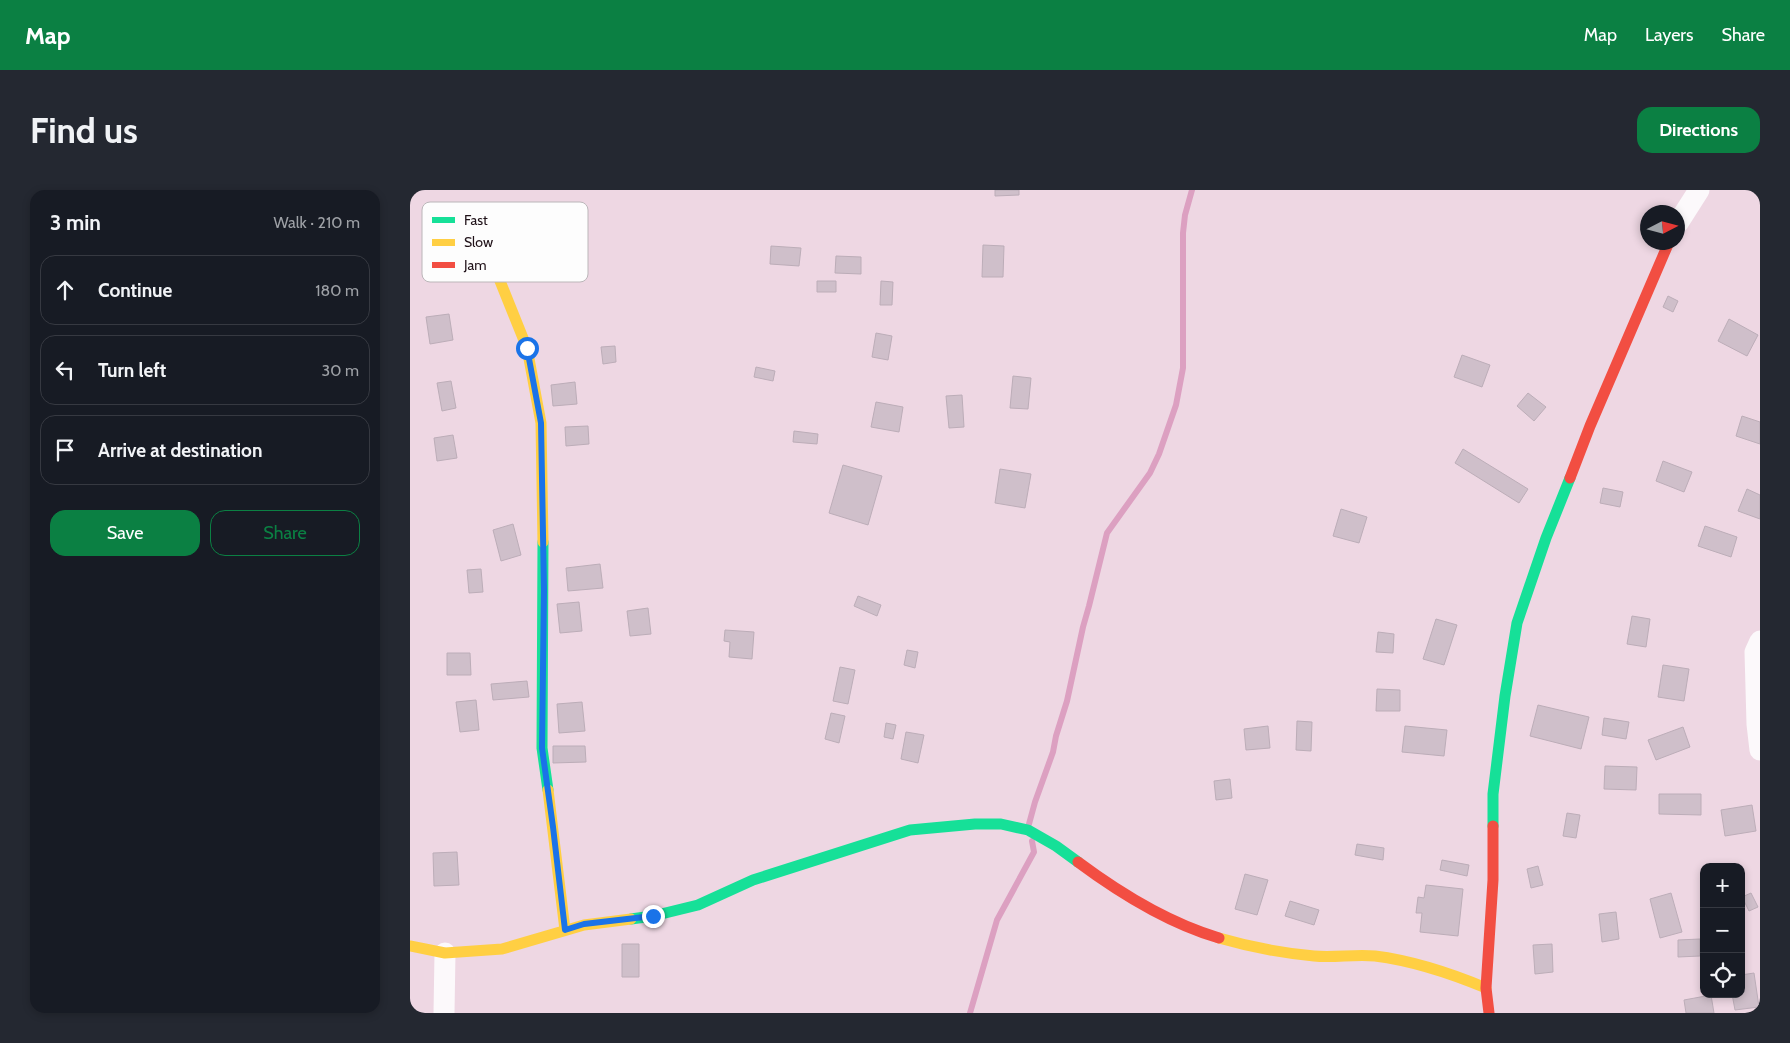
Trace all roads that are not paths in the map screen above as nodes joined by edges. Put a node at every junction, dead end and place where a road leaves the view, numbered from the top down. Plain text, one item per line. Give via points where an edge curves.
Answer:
1 (1699, 190) edge
2 (1685, 212) edge
3 (1665, 250) edge
4 (500, 282) edge
5 (1760, 640) edge
6 (1760, 750) edge
7 (565, 930) junction
8 (410, 946) edge
9 (445, 952) junction
10 (1486, 988) junction
11 (444, 1013) edge
12 (1489, 1013) edge

1 - 2 street
3 - 10 street via 1590,426 1517,623 1493,794 1493,880
4 - 7 street via 527,348 541,423 542,748
5 - 6 street via 1755,652 1756,724
7 - 9 street via 502,949
7 - 10 street via 698,905 753,880 910,830 1001,824 1028,830 1144,906 1198,932 1250,947 1315,956 1374,956 1413,962
8 - 9 street
9 - 11 street
10 - 12 street

